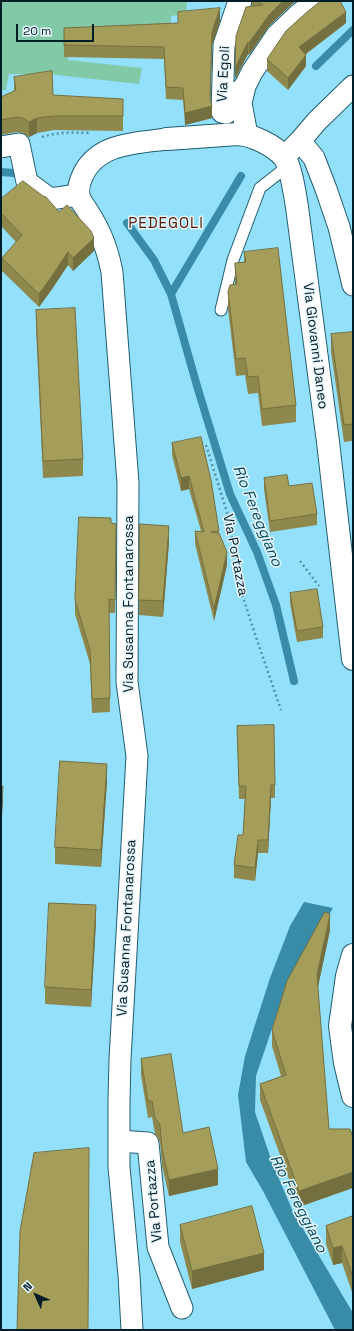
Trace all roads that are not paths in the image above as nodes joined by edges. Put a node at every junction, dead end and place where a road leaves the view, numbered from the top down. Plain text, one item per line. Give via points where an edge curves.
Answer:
1 (241, 1) edge
2 (317, 1) edge
3 (245, 86) junction
4 (353, 86) edge
5 (247, 135) junction
6 (167, 139) joint
7 (300, 141) junction
8 (10, 146) edge
9 (286, 162) junction
10 (78, 195) junction
11 (353, 285) edge
12 (221, 310) dead end
13 (353, 659) edge
14 (353, 955) edge
15 (353, 1096) edge
16 (119, 1141) junction
17 (182, 1308) dead end
18 (132, 1330) edge

1 - 3 street, Via Egoli via 224,45 222,112 226,113
2 - 3 street via 277,35
3 - 5 street via 241,103
4 - 7 street
5 - 6 street
5 - 9 street via 260,140
6 - 10 street via 119,146 99,156 82,175
7 - 9 street
7 - 11 street via 314,158 326,189 339,227
8 - 10 street via 27,182 50,199
9 - 12 lane via 260,188 233,260
9 - 13 street, Via Giovanni Daneo via 294,186 297,207
10 - 16 street, Via Susanna Fontanarossa via 102,235 111,265 128,483 127,682 137,756 120,1059
14 - 15 street via 347,976 340,1026
16 - 17 street, Via Portazza via 148,1143 158,1247
16 - 18 street, Via Susanna Fontanarossa via 118,1167

